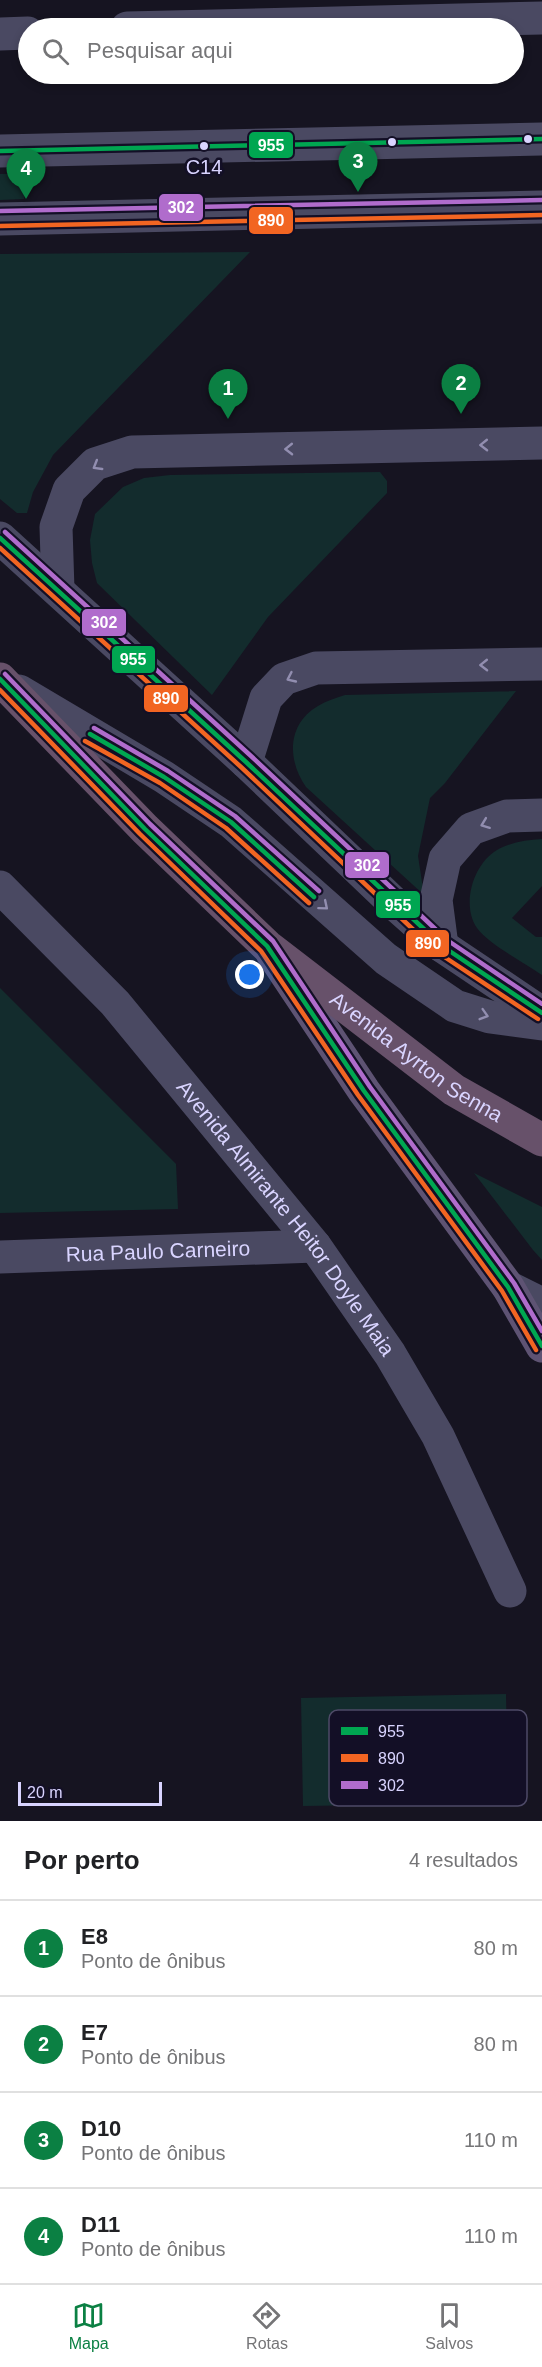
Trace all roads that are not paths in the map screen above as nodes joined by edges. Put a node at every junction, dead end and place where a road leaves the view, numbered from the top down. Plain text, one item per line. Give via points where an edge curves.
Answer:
1 (524, 18) edge
2 (542, 18) edge
3 (18, 33) edge
4 (0, 34) edge
5 (542, 139) edge
6 (0, 151) edge
7 (542, 207) edge
8 (0, 219) edge
9 (542, 444) edge
10 (0, 538) edge
11 (58, 590) junction
12 (542, 664) edge
13 (1, 680) edge
14 (246, 762) junction
15 (542, 815) edge
16 (0, 887) edge
17 (267, 946) junction
18 (442, 946) junction
19 (542, 1013) edge
20 (542, 1024) edge
21 (542, 1140) edge
22 (315, 1246) junction
23 (0, 1257) edge
24 (508, 1287) junction
25 (542, 1304) edge
26 (542, 1346) edge
27 (510, 1591) dead end

1 - 2 street
3 - 4 street
5 - 6 street
7 - 8 street
9 -> 11 street via 132,452 95,464 69,490 56,527
10 - 11 street
11 - 14 street
12 -> 14 street via 316,668 284,679 266,698
13 - 17 highway, Avenida Ayrton Senna via 145,829
13 -> 20 street via 165,777 231,822 386,959 455,1006 490,1017
14 - 18 street
15 -> 18 street via 507,816 471,829 445,859 436,900
16 - 22 street, Avenida Almirante Heitor Doyle Maia via 115,1003
17 - 21 highway, Avenida Ayrton Senna via 454,1090
17 - 24 main road, Avenida Ayrton Senna via 364,1091
18 - 19 street
22 - 23 street, Rua Paulo Carneiro
22 - 27 street, Avenida Almirante Heitor Doyle Maia via 390,1354 438,1436
24 - 25 street
24 - 26 main road, Avenida Ayrton Senna

